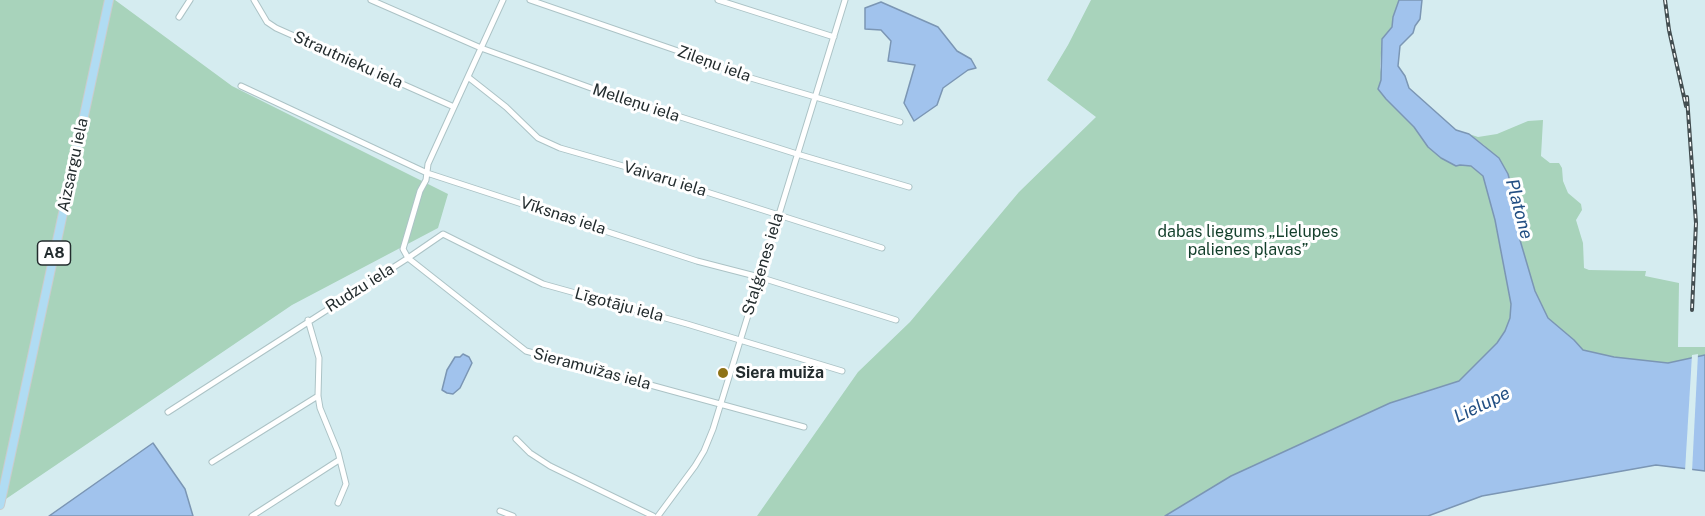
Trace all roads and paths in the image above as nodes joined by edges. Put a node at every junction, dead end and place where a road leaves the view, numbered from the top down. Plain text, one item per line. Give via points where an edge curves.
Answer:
1 (109, 0) edge
2 (190, 0) edge
3 (254, 0) edge
4 (370, 0) edge
5 (503, 0) edge
6 (530, 0) edge
7 (718, 0) edge
8 (845, 0) edge
9 (179, 18) dead end
10 (834, 37) junction
11 (481, 48) junction
12 (468, 76) junction
13 (241, 86) dead end
14 (815, 98) junction
15 (454, 108) junction
16 (900, 122) dead end
17 (797, 154) junction
18 (427, 173) junction
19 (909, 187) dead end
20 (778, 214) junction
21 (882, 248) dead end
22 (408, 258) junction
23 (759, 277) junction
24 (308, 320) junction
25 (896, 320) dead end
26 (740, 339) junction
27 (842, 371) dead end
28 (318, 396) junction
29 (720, 404) junction
30 (168, 412) dead end
31 (804, 427) dead end
32 (516, 439) dead end
33 (339, 460) junction
34 (212, 462) dead end
35 (338, 503) dead end
36 (0, 505) edge
37 (500, 511) dead end
38 (252, 516) edge
39 (513, 516) edge
40 (655, 516) edge

1 - 36 highway, Aizsargu iela / A8
2 - 9 street
3 - 15 street, Strautnieku iela via 267,22 276,28
4 - 11 street, Melleņu iela
5 - 11 street, Rudzu iela
6 - 14 street, Zileņu iela
7 - 10 street
8 - 10 street, Staļģenes iela
10 - 14 street, Staļģenes iela
11 - 12 street, Rudzu iela
11 - 17 street, Melleņu iela via 602,92
12 - 15 street, Rudzu iela
12 - 20 street, Vaivaru iela via 538,138 560,148
13 - 18 street, Vīksnas iela
14 - 16 street, Zileņu iela
14 - 17 street, Staļģenes iela
15 - 18 street, Rudzu iela
17 - 19 street, Melleņu iela
17 - 20 street, Staļģenes iela
18 - 22 street, Rudzu iela via 403,249
18 - 23 street, Vīksnas iela via 697,261
20 - 21 street, Vaivaru iela
20 - 23 street, Staļģenes iela
22 - 24 street, Rudzu iela
22 - 26 street, Līgotāju iela via 443,234 543,284
22 - 29 street, Sieramuižas iela via 526,351
23 - 25 street, Vīksnas iela
23 - 26 street, Staļģenes iela
24 - 28 street via 319,358
24 - 30 street, Rudzu iela
26 - 27 street, Līgotāju iela
26 - 29 street, Staļģenes iela
28 - 33 street
28 - 34 street
29 - 31 street, Sieramuižas iela
29 - 40 street, Staļģenes iela via 704,451
32 - 40 street via 550,466
33 - 35 street via 346,484
33 - 38 street
37 - 39 street

